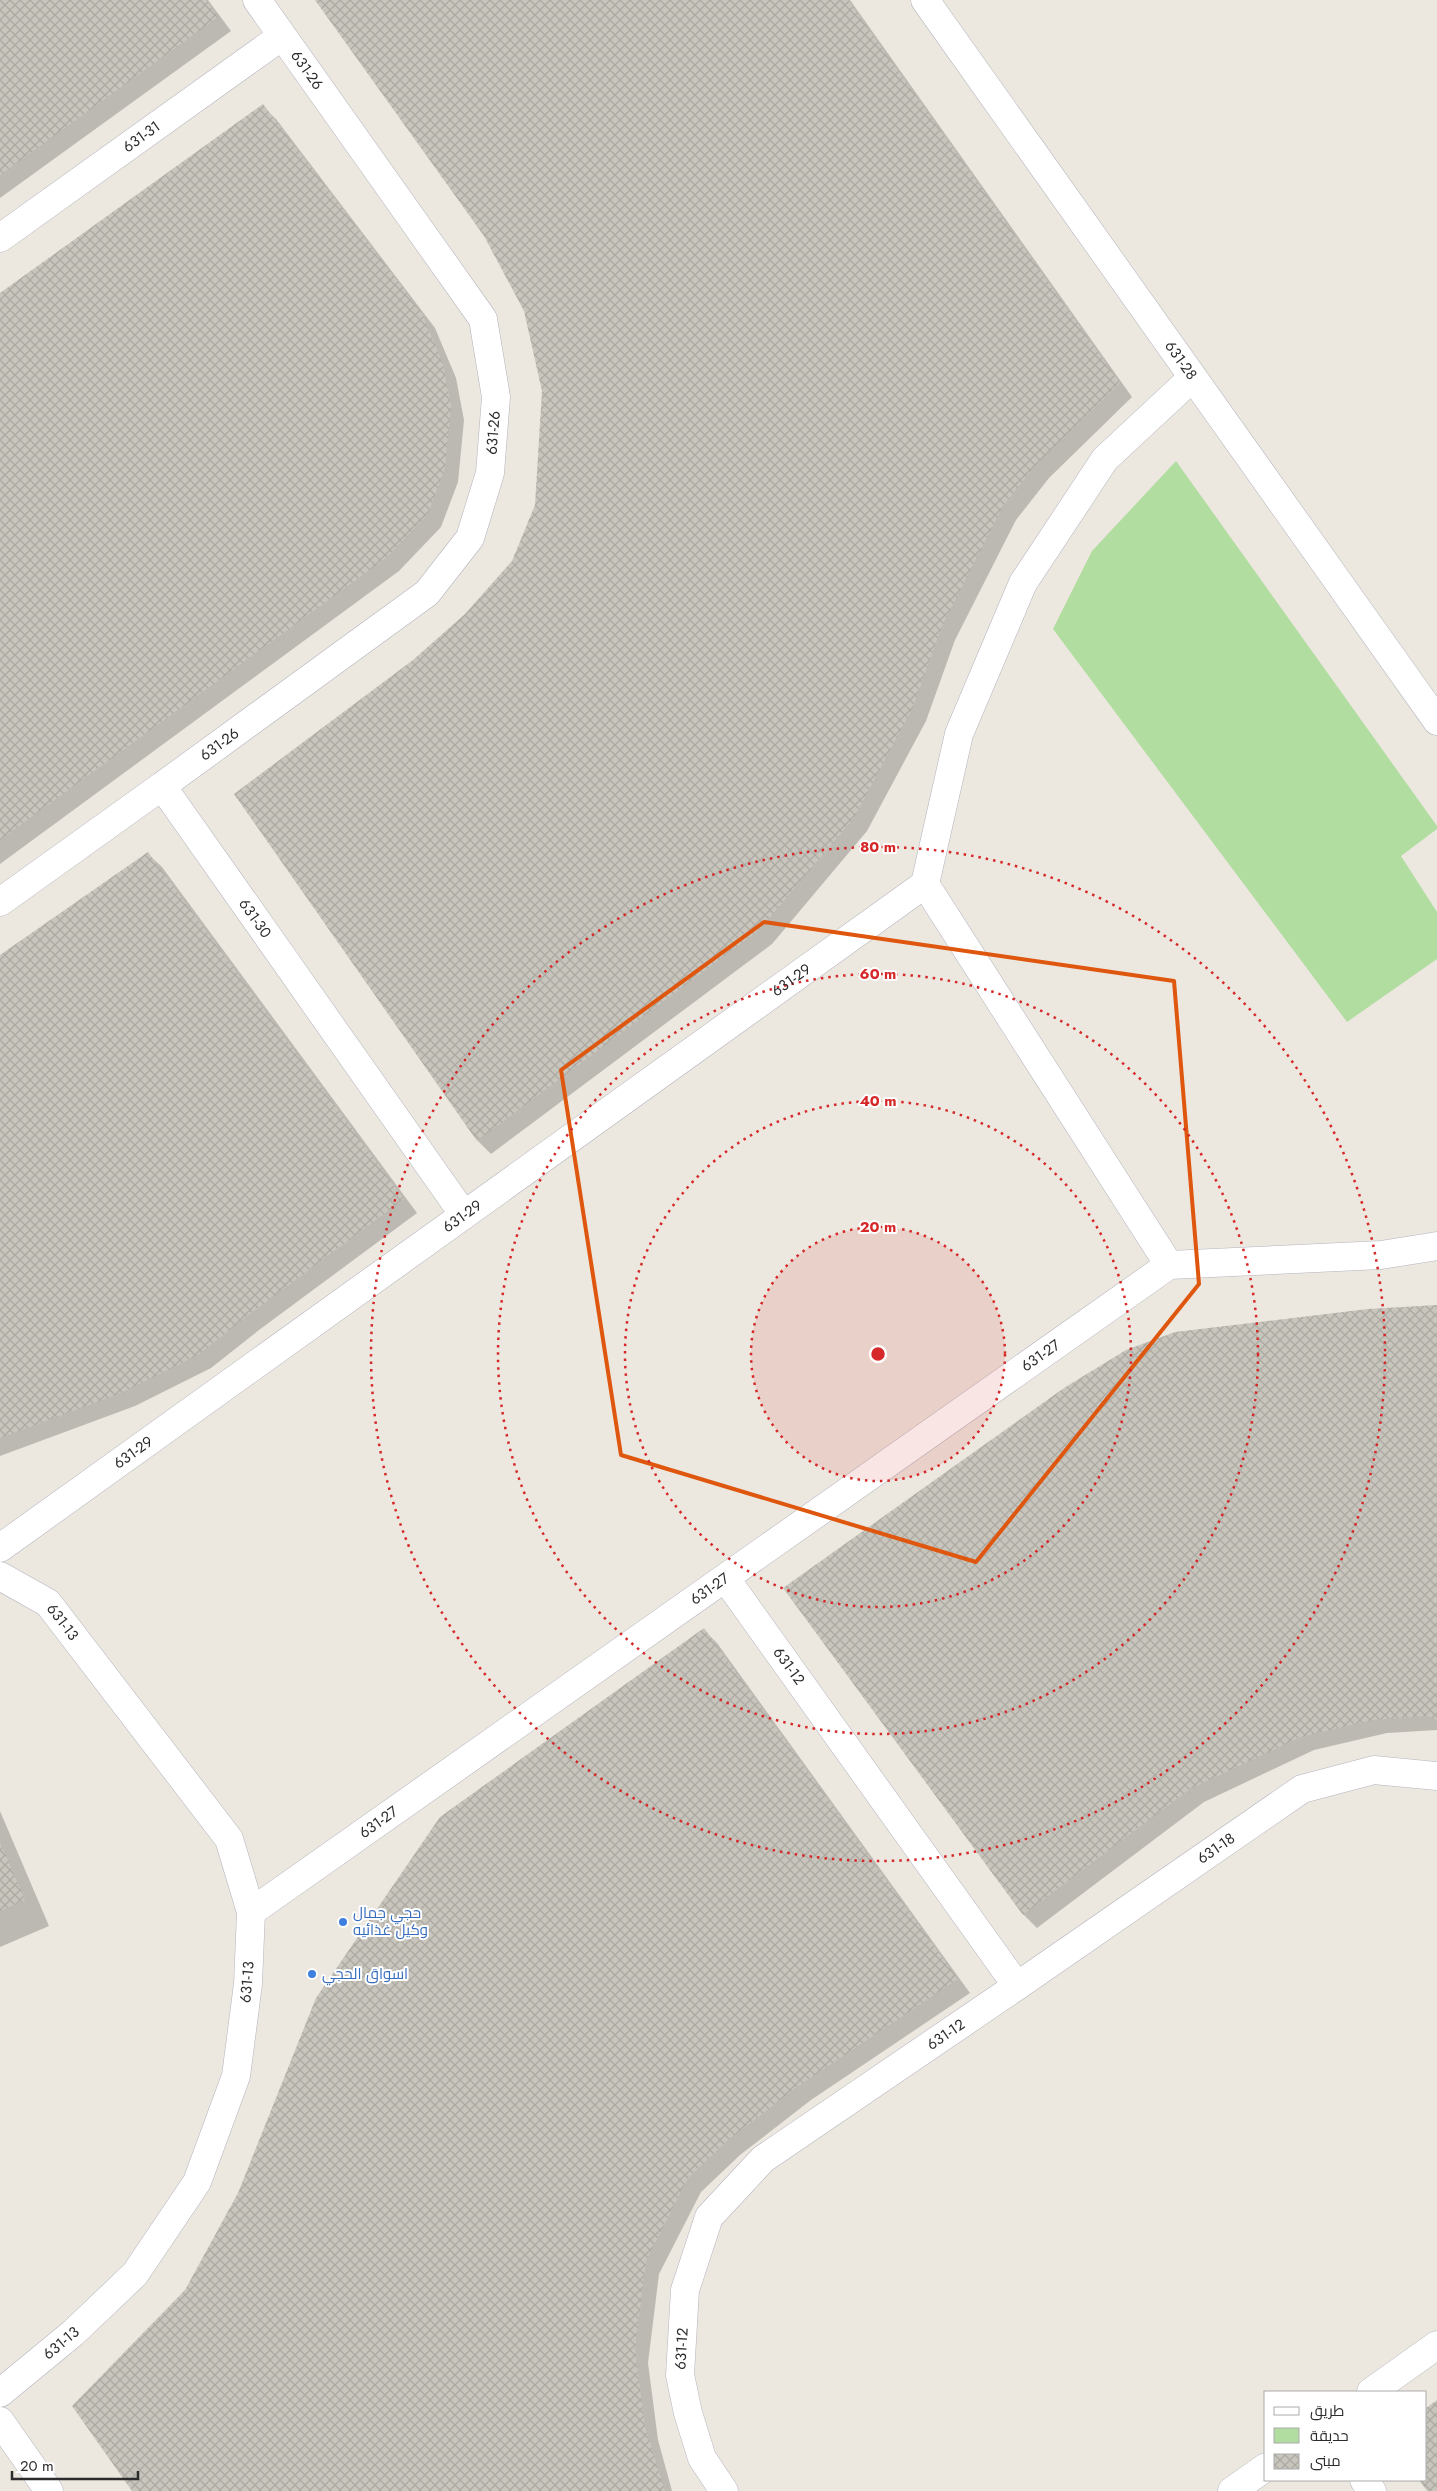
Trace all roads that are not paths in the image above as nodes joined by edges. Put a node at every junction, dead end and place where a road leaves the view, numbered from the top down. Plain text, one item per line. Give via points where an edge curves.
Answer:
1 (257, 0) edge
2 (925, 0) edge
3 (282, 36) junction
4 (0, 238) edge
5 (1192, 378) junction
6 (1437, 721) edge
7 (162, 786) junction
8 (925, 884) junction
9 (0, 902) edge
10 (464, 1215) junction
11 (1437, 1246) edge
12 (1169, 1265) junction
13 (0, 1548) edge
14 (0, 1576) edge
15 (726, 1579) junction
16 (1437, 1776) edge
17 (251, 1912) junction
18 (1017, 1986) junction
19 (1437, 2345) edge
20 (1372, 2391) edge
21 (0, 2393) edge
22 (0, 2422) edge
23 (1264, 2468) edge
24 (49, 2491) edge
25 (724, 2491) edge
26 (1232, 2491) edge

1 - 3 street, 631-26
2 - 5 street, 631-28
3 - 4 street, 631-31
3 - 7 street, 631-26 via 483,319 496,397 490,473 470,538 427,593
5 - 6 street, 631-28
5 - 8 street via 1106,459 1023,583 959,734
7 - 9 street
7 - 10 street, 631-30
8 - 10 street, 631-29
8 - 12 street
10 - 13 street, 631-29
11 - 12 street via 1381,1255
12 - 15 street, 631-27
14 - 17 street, 631-13 via 48,1604 230,1839
15 - 17 street, 631-27
15 - 18 street, 631-12
16 - 18 street, 631-18 via 1374,1770 1302,1789
17 - 21 street, 631-13 via 248,1984 236,2076 197,2182 135,2274 73,2333
18 - 25 street, 631-12 via 763,2159 709,2217 685,2290 680,2375 702,2458
19 - 20 street
22 - 24 street
23 - 26 street

